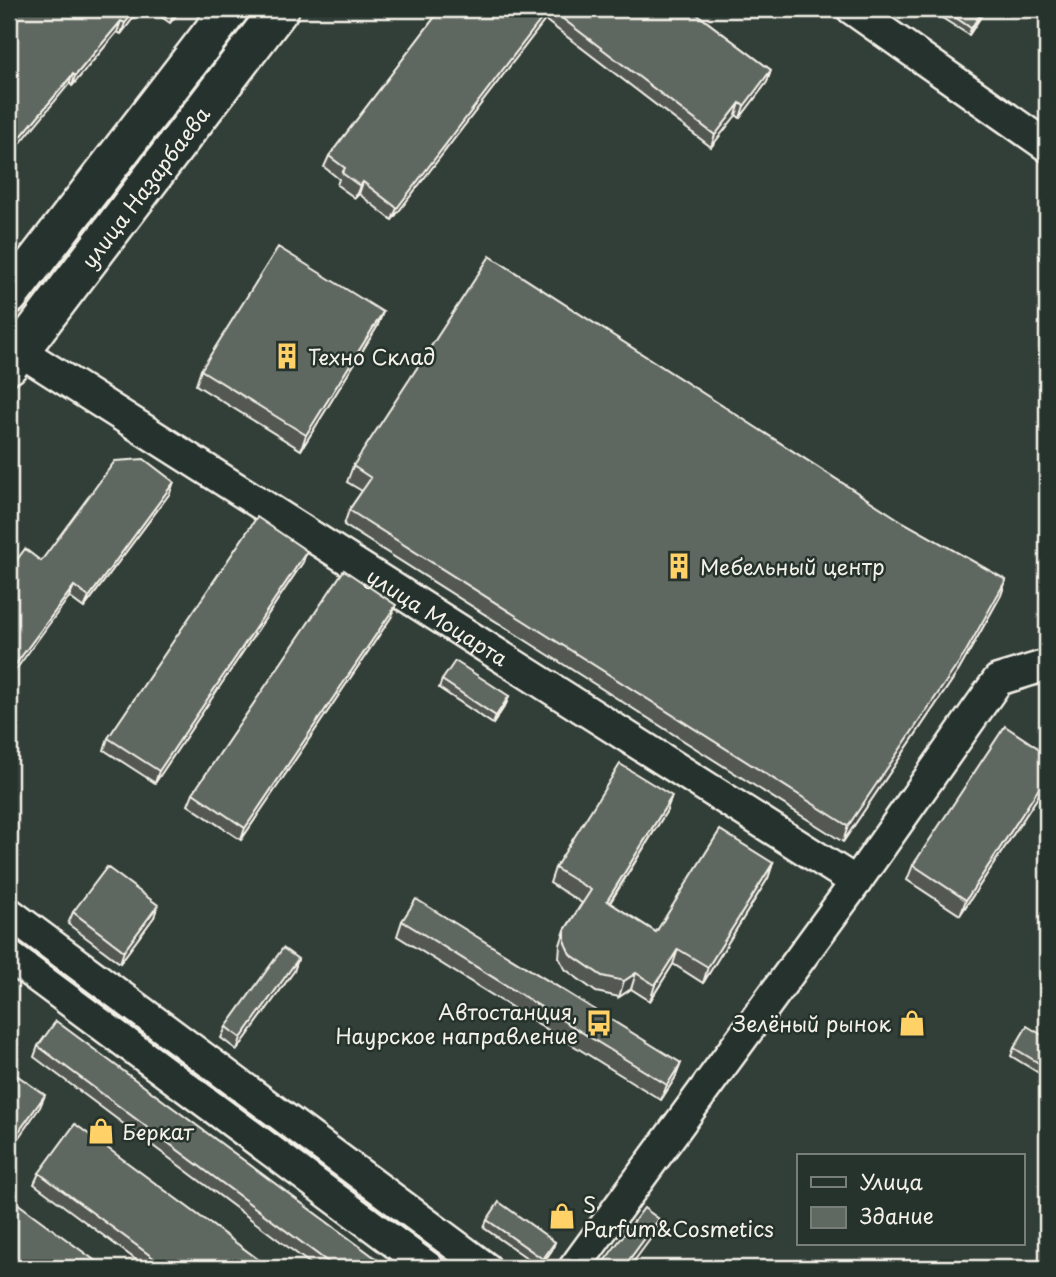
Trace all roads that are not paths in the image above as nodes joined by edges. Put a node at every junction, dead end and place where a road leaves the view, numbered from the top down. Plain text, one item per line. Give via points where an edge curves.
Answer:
1 (230, 9) edge
2 (280, 9) edge
3 (852, 9) edge
4 (1047, 146) edge
5 (9, 296) edge
6 (12, 353) edge
7 (1047, 665) edge
8 (856, 882) junction
9 (9, 913) edge
10 (9, 956) edge
11 (429, 1268) edge
12 (486, 1268) edge
13 (575, 1268) edge

1 - 5 main road, улица Назарбаева
2 - 6 main road, улица Назарбаева
3 - 4 street
6 - 8 street, улица Моцарта
7 - 8 street via 998,680
8 - 13 street
9 - 12 street
10 - 11 street

